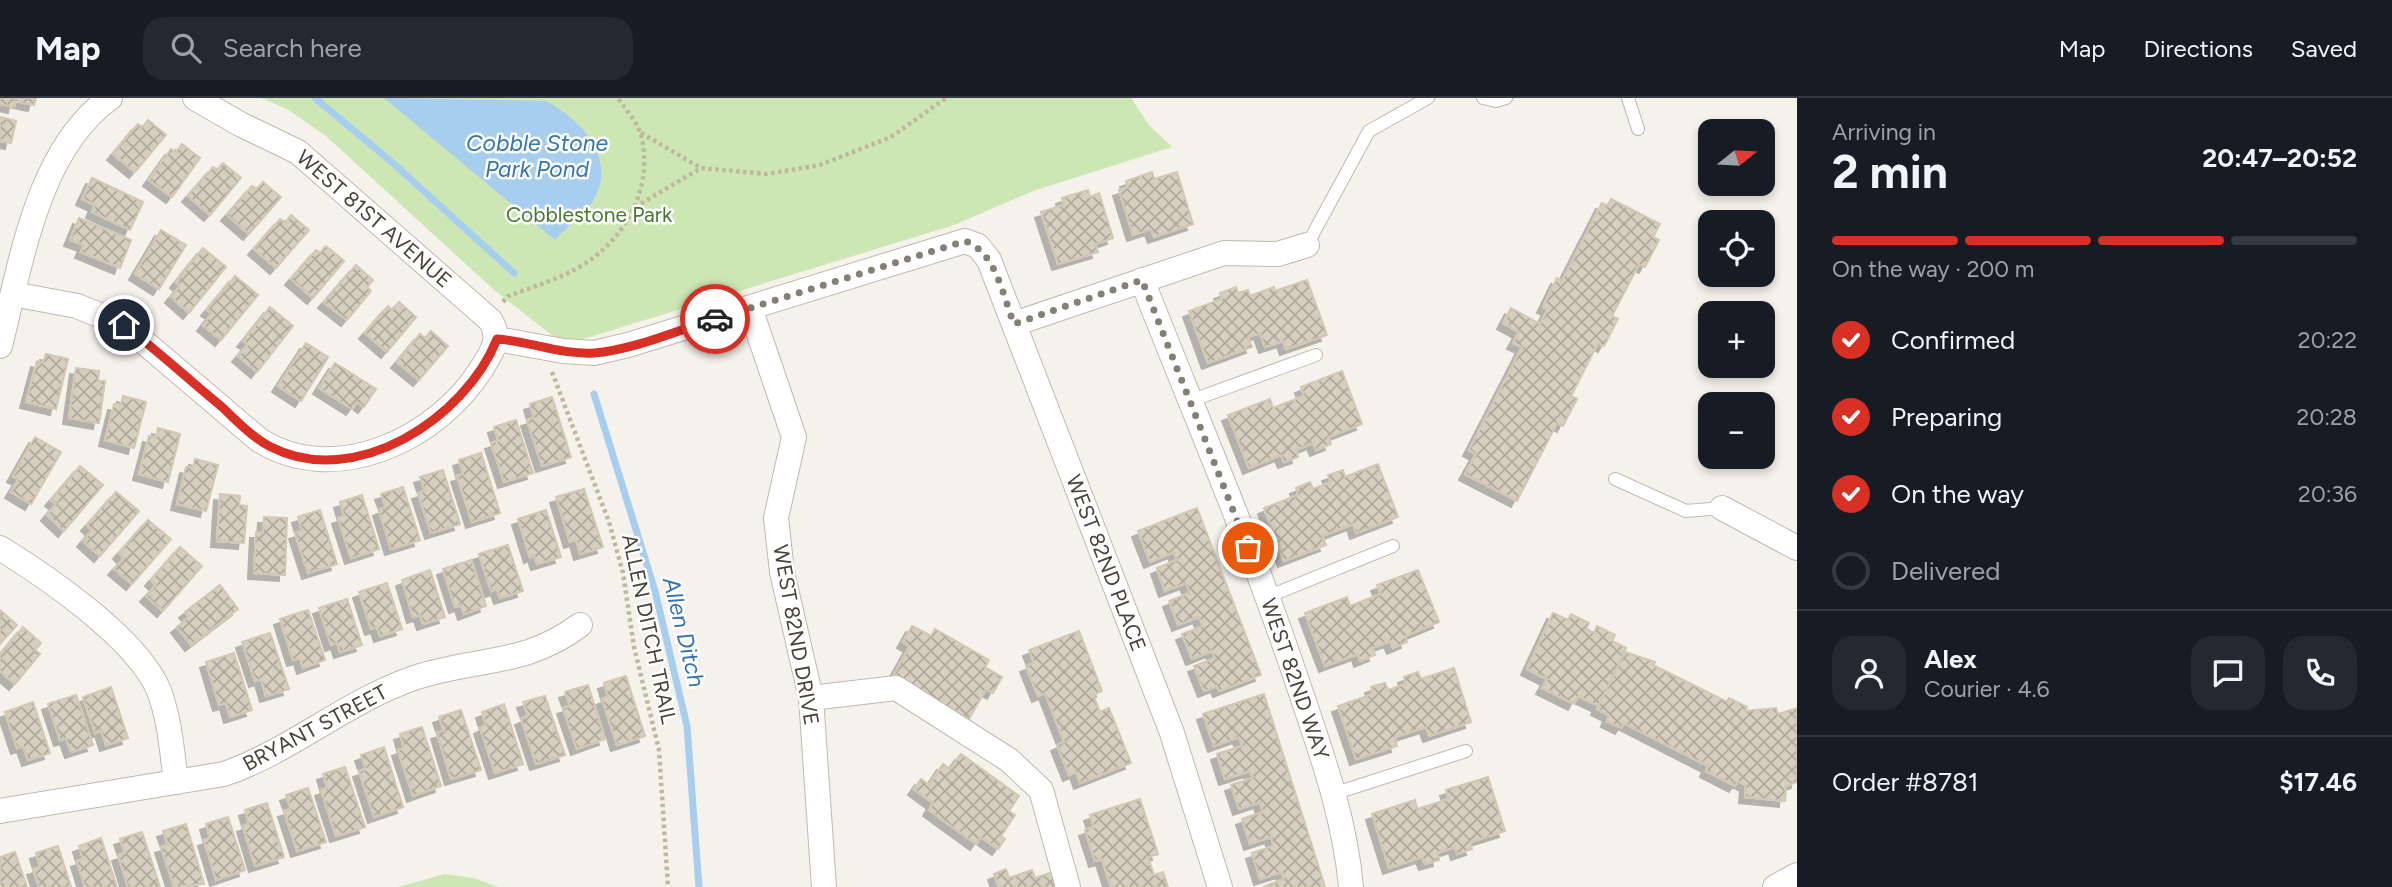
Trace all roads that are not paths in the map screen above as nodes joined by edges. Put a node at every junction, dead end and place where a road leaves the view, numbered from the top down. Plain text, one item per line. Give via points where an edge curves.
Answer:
1 (110, 98) edge
2 (195, 98) edge
3 (1428, 98) edge
4 (1483, 98) edge
5 (1506, 98) edge
6 (1628, 98) edge
7 (1638, 129) dead end
8 (1307, 245) joint
9 (1142, 280) junction
10 (13, 294) junction
11 (750, 308) junction
12 (1014, 324) junction
13 (493, 329) junction
14 (0, 346) edge
15 (1316, 355) dead end
16 (1190, 401) junction
17 (1615, 479) dead end
18 (1722, 508) joint
19 (1393, 546) dead end
20 (0, 548) edge
21 (1797, 548) edge
22 (1267, 597) junction
23 (580, 625) dead end
24 (811, 698) junction
25 (1466, 751) dead end
26 (176, 782) junction
27 (1333, 794) junction
28 (0, 811) edge
29 (1797, 875) edge
30 (824, 887) edge
31 (1068, 887) edge
32 (1220, 887) edge
33 (1351, 887) edge
34 (1775, 887) edge

1 - 10 street via 72,137 51,171
2 - 13 street, WEST 81ST AVENUE via 298,152
3 - 8 lane via 1369,131
4 - 5 lane via 1496,102
6 - 7 lane
8 - 9 street via 1278,254 1224,253
9 - 12 street
9 - 16 street, WEST 82ND WAY
10 - 13 street via 77,306 124,325 258,439 281,452 330,460 389,446 437,420 471,385
10 - 14 street
11 - 12 street, WEST 82ND PLACE via 965,241 978,246 989,260
11 - 13 street via 594,353 563,351
11 - 24 street, WEST 82ND DRIVE via 794,436 776,518 782,572
12 - 32 street, WEST 82ND PLACE via 1172,733
15 - 16 lane
16 - 22 street, WEST 82ND WAY
17 - 18 lane via 1686,511
18 - 21 street
19 - 22 lane
20 - 26 street via 68,594 149,673 163,706
22 - 27 street, WEST 82ND WAY
23 - 26 street, BRYANT STREET via 547,648 414,678 249,765
24 - 30 street, WEST 82ND DRIVE
24 - 31 street via 896,688 1009,760 1041,790
25 - 27 lane
26 - 28 street, BRYANT STREET
27 - 33 street, WEST 82ND WAY via 1349,856
29 - 34 street

